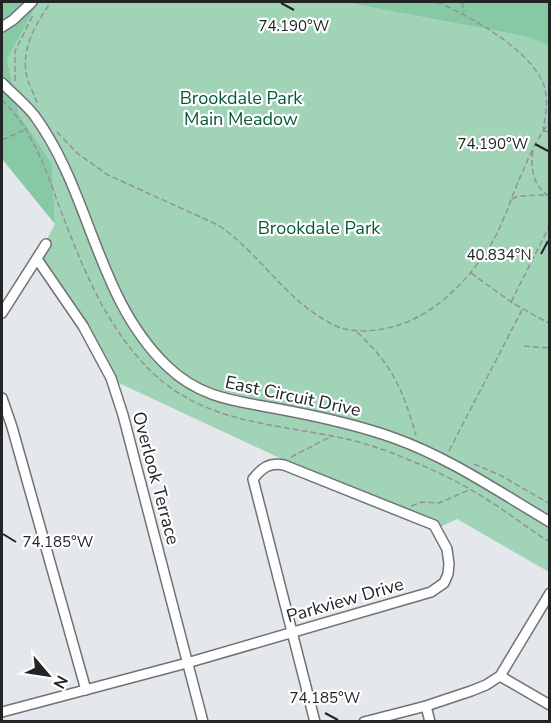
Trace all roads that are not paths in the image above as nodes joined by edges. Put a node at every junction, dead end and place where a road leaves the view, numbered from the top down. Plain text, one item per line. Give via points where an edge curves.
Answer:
1 (32, 2) edge
2 (2, 27) edge
3 (2, 83) edge
4 (46, 244) dead end
5 (37, 259) junction
6 (2, 313) edge
7 (2, 398) edge
8 (549, 522) edge
9 (549, 593) edge
10 (291, 633) junction
11 (187, 663) junction
12 (500, 676) junction
13 (86, 690) junction
14 (549, 705) edge
15 (426, 706) junction
16 (2, 712) edge
17 (203, 722) edge
18 (315, 722) edge
19 (364, 722) edge
20 (430, 722) edge

1 - 2 street
3 - 8 street, East Circuit Drive via 33,114 58,154 119,300 143,340 188,384 231,401 333,420 385,435 445,460
4 - 5 street
5 - 6 street
5 - 11 street, Overlook Terrace via 83,326 111,378
7 - 13 street
9 - 12 street
10 - 10 street, Parkview Drive via 253,479 260,470 281,464 434,525 447,549 448,574 439,588
10 - 11 street, Parkview Drive
10 - 18 street
11 - 13 street, Parkview Drive
11 - 17 street, Overlook Terrace
12 - 14 street
12 - 15 street via 486,685
13 - 16 street, Parkview Drive
15 - 19 street
15 - 20 street

